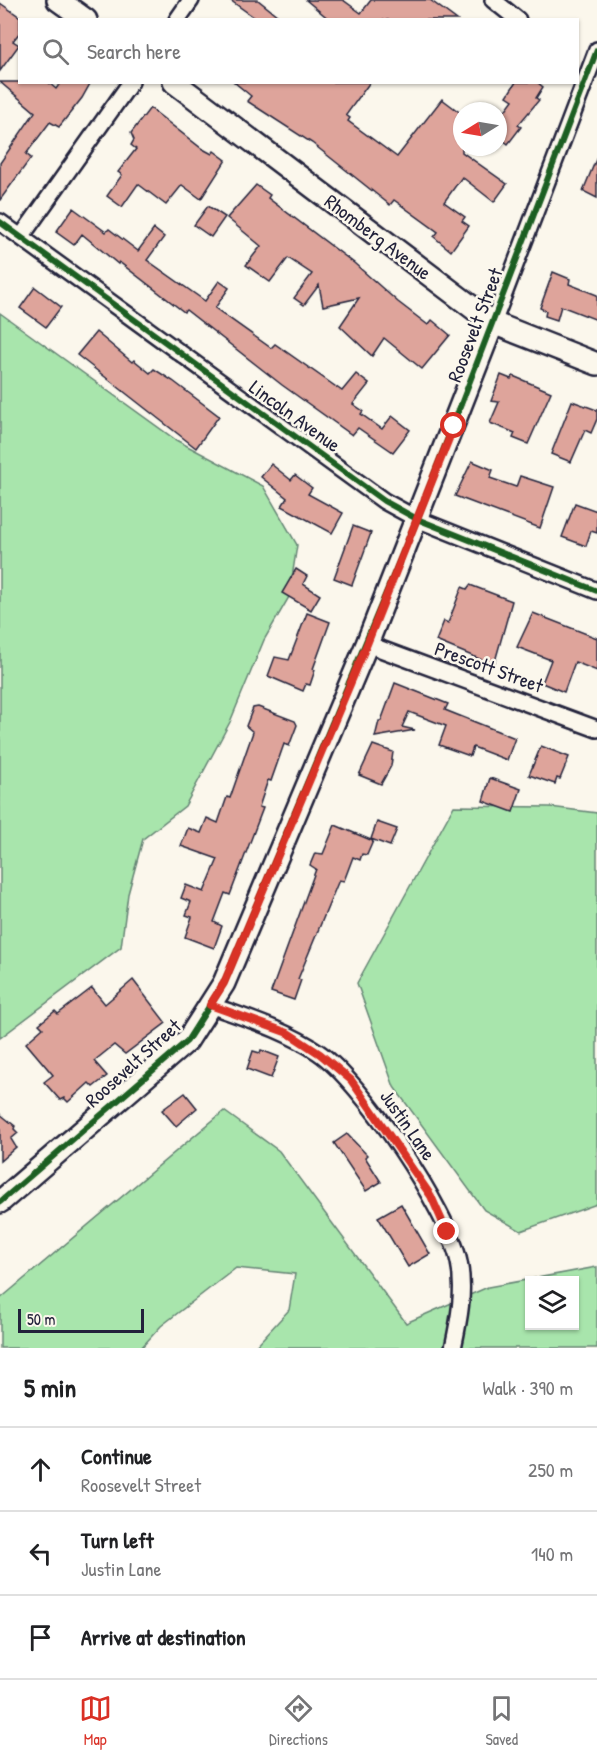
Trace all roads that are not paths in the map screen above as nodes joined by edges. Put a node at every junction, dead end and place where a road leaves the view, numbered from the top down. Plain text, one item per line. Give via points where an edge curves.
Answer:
1 (58, 0) edge
2 (191, 0) edge
3 (493, 0) edge
4 (83, 18) edge
5 (178, 18) edge
6 (516, 18) edge
7 (597, 50) edge
8 (588, 71) edge
9 (130, 84) edge
10 (177, 84) edge
11 (0, 222) edge
12 (21, 237) junction
13 (493, 323) junction
14 (597, 364) edge
15 (417, 519) junction
16 (597, 591) edge
17 (367, 644) junction
18 (597, 729) edge
19 (210, 1005) junction
20 (0, 1202) edge
21 (453, 1348) edge

1 - 4 street
2 - 5 street
3 - 6 street
7 - 8 street, Roosevelt Street
8 - 13 street, Roosevelt Street
9 - 12 street
10 - 13 street, Rhomberg Avenue
11 - 12 street, Lincoln Avenue
12 - 15 street, Lincoln Avenue via 384,501
13 - 14 street, Rhomberg Avenue
13 - 15 street, Roosevelt Street
15 - 16 street, Lincoln Avenue
15 - 17 street, Roosevelt Street
17 - 18 street, Prescott Street
17 - 19 street, Roosevelt Street via 224,983
19 - 20 street, Roosevelt Street via 187,1041
19 - 21 street, Justin Lane via 288,1033 351,1080 431,1196 459,1262 462,1308

